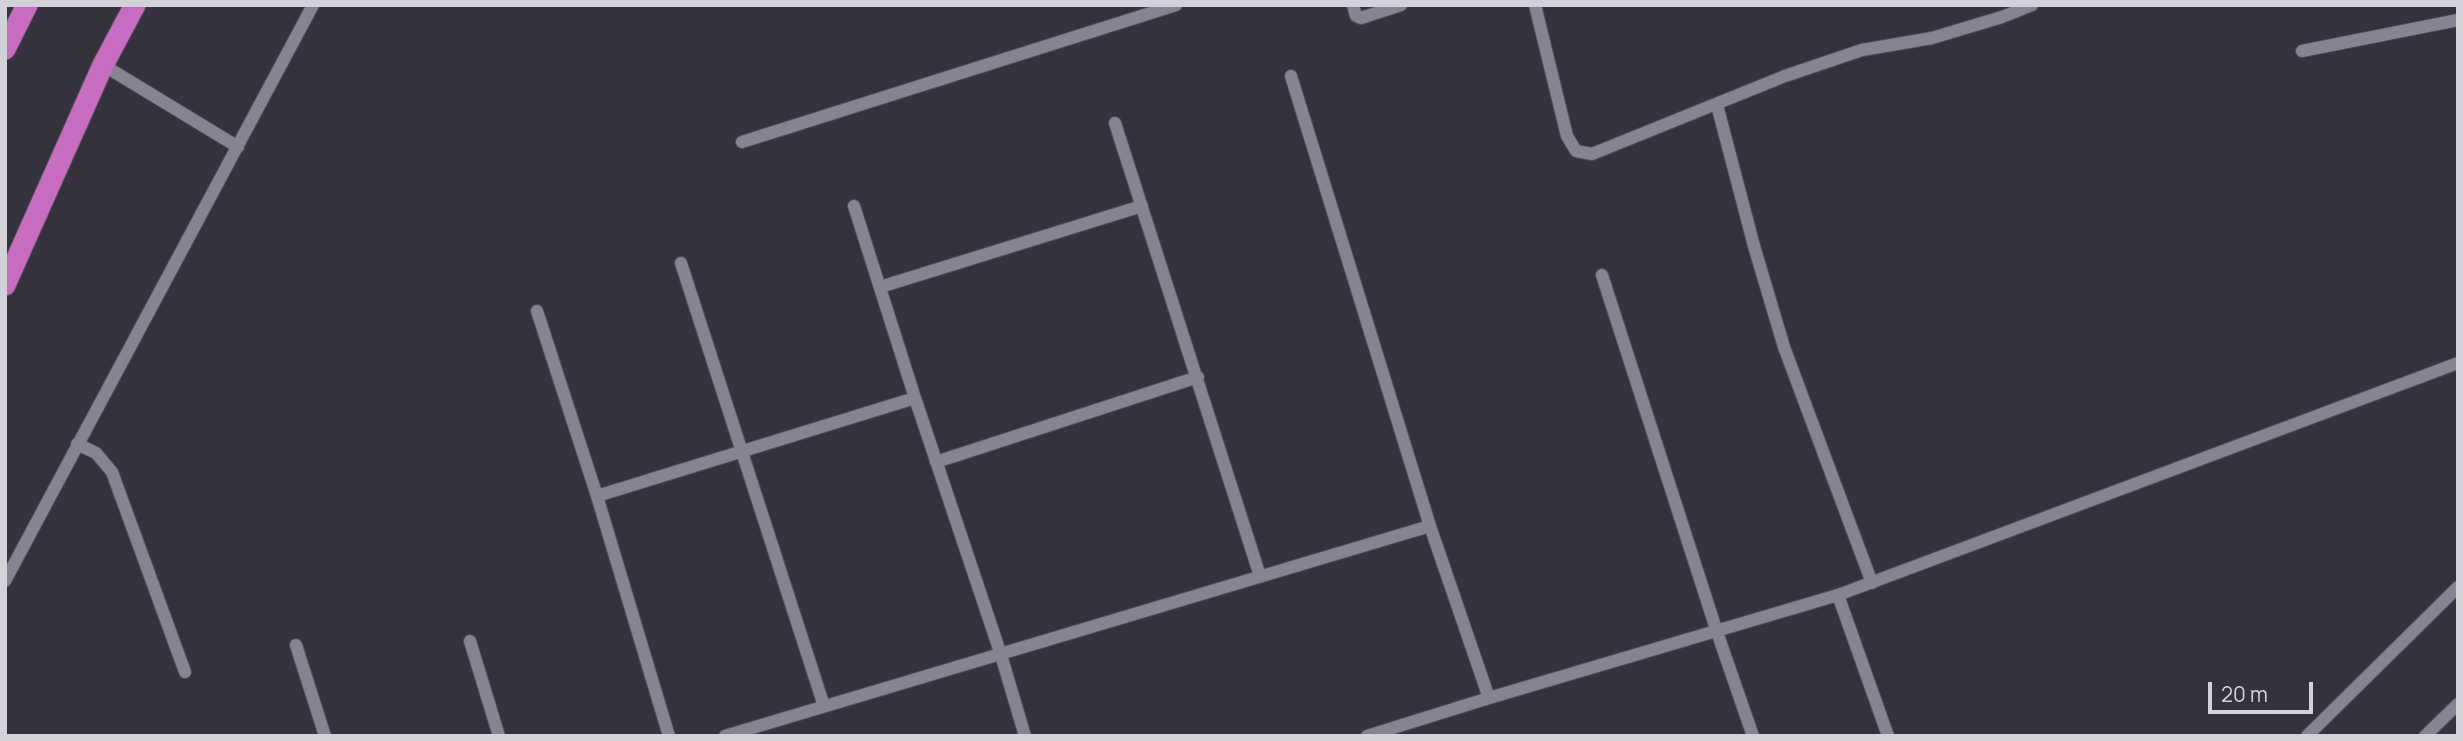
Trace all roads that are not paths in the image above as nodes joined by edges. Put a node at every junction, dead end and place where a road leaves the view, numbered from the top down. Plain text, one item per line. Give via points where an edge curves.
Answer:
1 (27, 5) edge
2 (135, 5) edge
3 (313, 5) edge
4 (1176, 5) edge
5 (1353, 5) edge
6 (1401, 5) edge
7 (1535, 5) edge
8 (2032, 5) edge
9 (2458, 20) edge
10 (5, 49) edge
11 (2302, 51) dead end
12 (103, 65) junction
13 (1291, 76) dead end
14 (1717, 105) junction
15 (1115, 123) dead end
16 (742, 142) dead end
17 (239, 147) junction
18 (854, 206) dead end
19 (1142, 206) junction
20 (681, 262) dead end
21 (1602, 275) dead end
22 (5, 285) edge
23 (880, 287) junction
24 (537, 311) dead end
25 (2458, 363) edge
26 (1198, 377) junction
27 (915, 398) junction
28 (77, 444) junction
29 (742, 452) junction
30 (936, 462) junction
31 (597, 496) junction
32 (1430, 526) junction
33 (1260, 576) junction
34 (5, 581) edge
35 (1872, 583) junction
36 (2458, 587) edge
37 (1838, 595) junction
38 (1717, 632) junction
39 (470, 641) dead end
40 (296, 645) dead end
41 (1001, 655) junction
42 (185, 672) dead end
43 (1489, 698) junction
44 (2458, 704) edge
45 (824, 706) junction
46 (325, 736) edge
47 (499, 736) edge
48 (669, 736) edge
49 (725, 736) edge
50 (1025, 736) edge
51 (1367, 736) edge
52 (1753, 736) edge
53 (1888, 736) edge
54 (2307, 736) edge
55 (2425, 736) edge

1 - 10 highway
2 - 12 highway
3 - 17 street
4 - 16 street
5 - 6 street via 1361,18
7 - 14 street via 1567,136 1576,151 1592,154
8 - 14 street via 1932,38 1862,50
9 - 11 street
12 - 17 street
12 - 22 highway
13 - 32 street
14 - 35 street via 1784,347
15 - 19 street
17 - 28 street
18 - 23 street
19 - 23 street
19 - 26 street
20 - 29 street
21 - 38 street
23 - 27 street
24 - 31 street
25 - 35 street
26 - 30 street
26 - 33 street
27 - 29 street
27 - 30 street
28 - 34 street
28 - 42 street via 96,453 112,472
29 - 31 street
29 - 45 street
30 - 41 street
31 - 48 street
32 - 33 street
32 - 43 street
33 - 41 street
35 - 37 street
36 - 54 street
37 - 38 street
37 - 53 street
38 - 43 street
38 - 52 street
39 - 47 street
40 - 46 street
41 - 45 street
41 - 50 street
43 - 51 street
44 - 55 street
45 - 49 street

